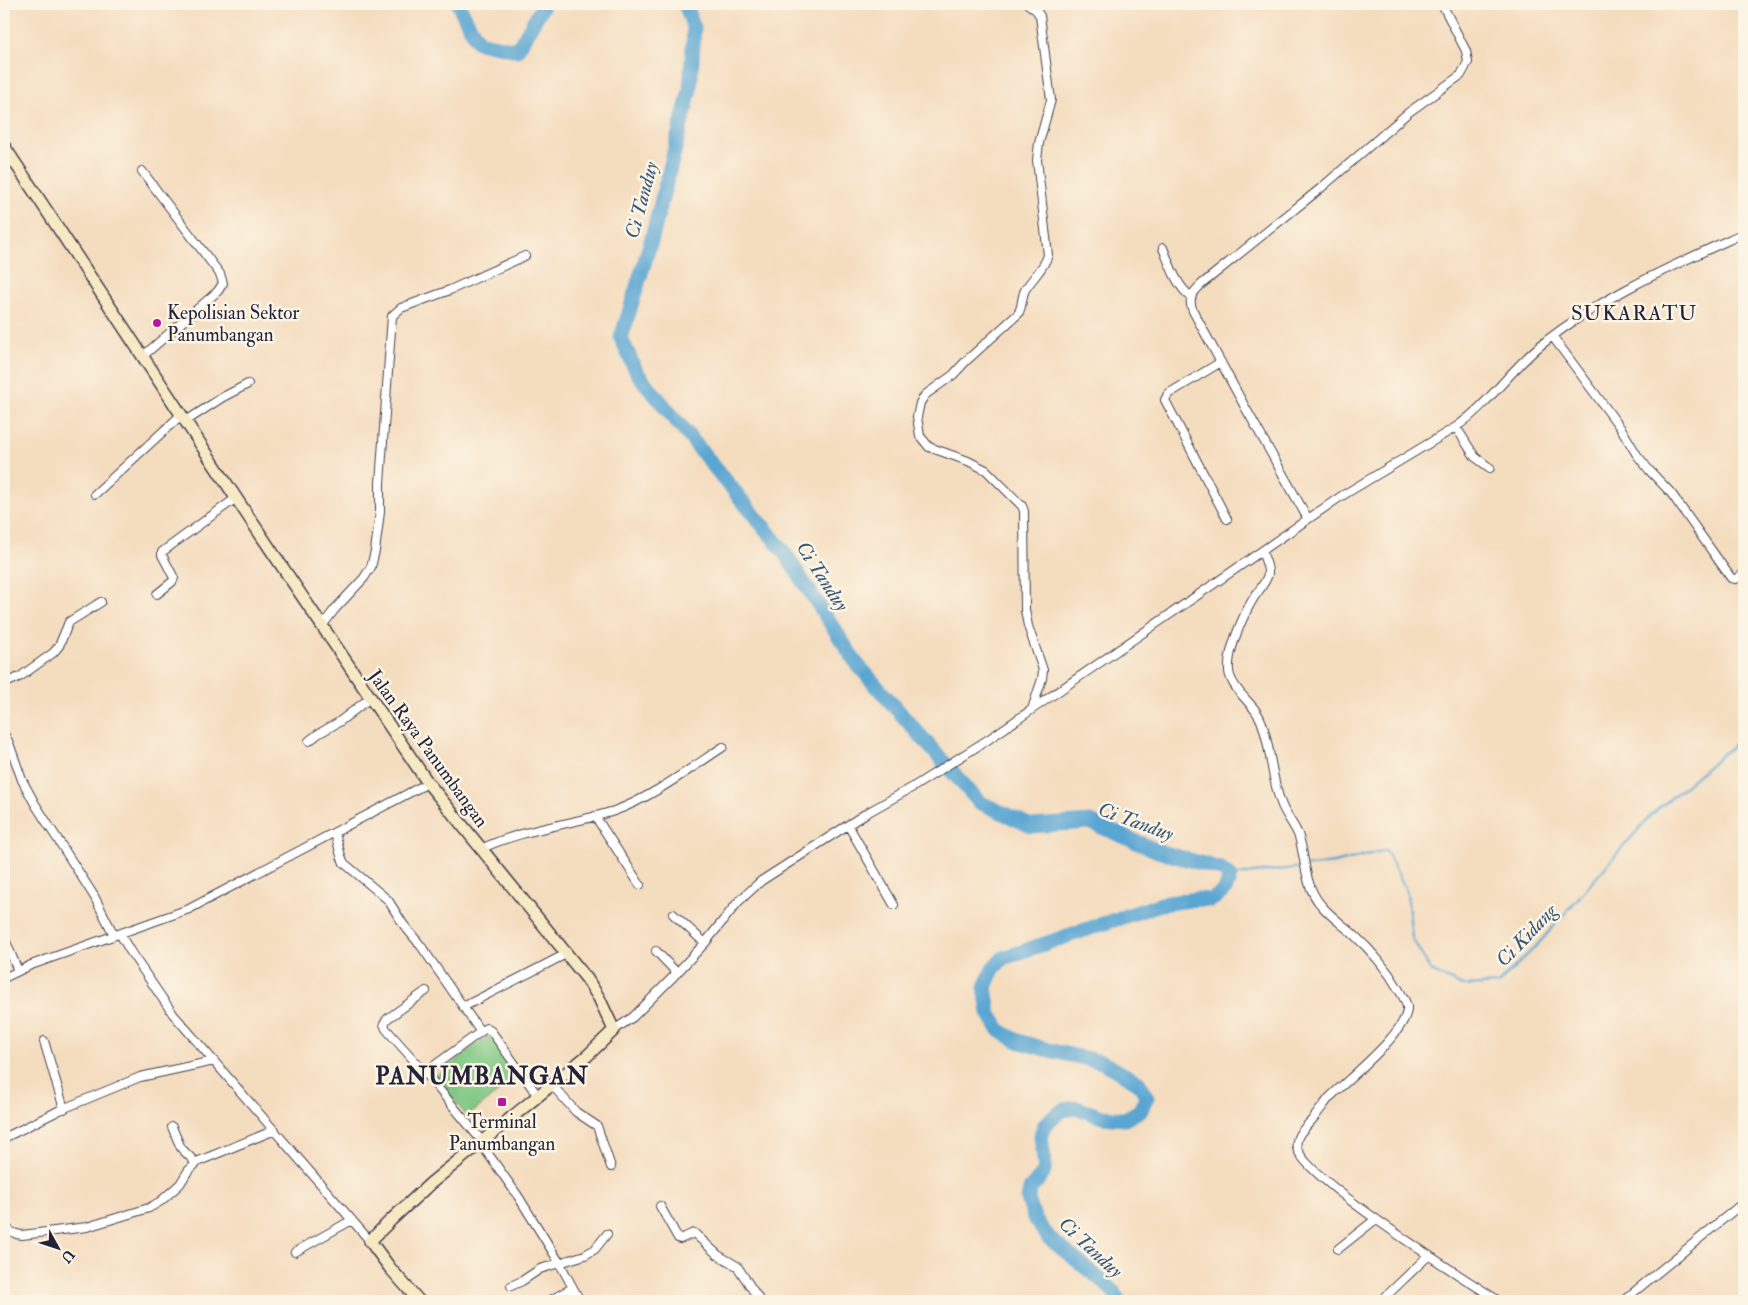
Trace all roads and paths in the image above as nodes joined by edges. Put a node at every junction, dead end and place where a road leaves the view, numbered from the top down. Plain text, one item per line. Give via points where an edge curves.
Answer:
1 (1028, 4) edge
2 (1442, 4) edge
3 (4, 146) edge
4 (142, 171) dead end
5 (1744, 232) edge
6 (1163, 248) dead end
7 (525, 256) dead end
8 (1191, 297) junction
9 (1553, 336) junction
10 (143, 356) junction
11 (1221, 362) junction
12 (248, 384) dead end
13 (183, 418) junction
14 (1456, 427) junction
15 (1490, 468) dead end
16 (95, 494) dead end
17 (236, 498) junction
18 (1227, 519) dead end
19 (1308, 519) junction
20 (1262, 551) junction
21 (1744, 573) edge
22 (157, 594) dead end
23 (101, 602) dead end
24 (322, 626) junction
25 (4, 684) edge
26 (370, 698) junction
27 (1032, 709) junction
28 (4, 734) edge
29 (309, 741) dead end
30 (6, 744) edge
31 (723, 747) dead end
32 (428, 783) junction
33 (595, 816) junction
34 (848, 824) junction
35 (335, 833) junction
36 (481, 849) junction
37 (640, 885) dead end
38 (894, 905) dead end
39 (673, 914) dead end
40 (117, 934) junction
41 (4, 938) edge
42 (705, 944) junction
43 (656, 951) dead end
44 (566, 954) junction
45 (18, 971) junction
46 (676, 973) junction
47 (4, 978) edge
48 (426, 991) dead end
49 (463, 1007) junction
50 (614, 1030) junction
51 (480, 1031) junction
52 (44, 1041) dead end
53 (214, 1061) junction
54 (428, 1076) junction
55 (552, 1085) junction
56 (538, 1096) junction
57 (64, 1109) junction
58 (172, 1127) dead end
59 (274, 1130) junction
60 (4, 1138) edge
61 (481, 1140) junction
62 (196, 1163) junction
63 (611, 1167) dead end
64 (1744, 1202) edge
65 (660, 1206) dead end
66 (1376, 1218) junction
67 (352, 1220) junction
68 (4, 1224) edge
69 (607, 1234) dead end
70 (370, 1241) junction
71 (1338, 1249) dead end
72 (295, 1252) dead end
73 (1429, 1255) junction
74 (559, 1263) junction
75 (510, 1286) dead end
76 (572, 1288) junction
77 (1381, 1300) edge
78 (419, 1301) edge
79 (549, 1301) edge
80 (580, 1301) edge
81 (760, 1301) edge
82 (1499, 1301) edge
83 (1623, 1301) edge

1 - 27 street via 1040,16 1051,100 1037,160 1048,255 1025,292 1018,314 953,375 926,395 920,403 917,417 920,436 929,447 986,470 1024,511 1024,610 1043,674
2 - 8 street via 1466,51 1468,62 1461,76 1409,112 1203,283
3 - 10 main road, Jalan Raya Panumbangan
4 - 10 street via 220,274 222,283 218,291
5 - 9 street via 1642,281
6 - 8 street via 1175,276
7 - 24 street via 401,308 392,316 375,551 364,578
8 - 11 street via 1191,306
9 - 14 street via 1521,363 1472,416
9 - 21 street via 1731,578 1736,579
10 - 13 main road, Jalan Raya Panumbangan
11 - 18 street via 1168,394 1165,400
11 - 19 street
12 - 13 street
13 - 16 street
13 - 17 main road, Jalan Raya Panumbangan
14 - 15 street via 1474,457
14 - 19 street
17 - 22 street via 163,550 162,555 174,578
17 - 24 main road, Jalan Raya Panumbangan
19 - 20 street
20 - 27 street
20 - 66 street via 1268,569 1267,578 1233,642 1229,673 1236,689 1260,719 1279,798 1296,830 1312,893 1374,954 1392,978 1407,1008 1406,1020 1400,1028 1329,1099 1296,1138 1296,1143 1299,1154 1309,1167
23 - 25 street via 69,622 53,653
24 - 26 main road, Jalan Raya Panumbangan
26 - 29 street
26 - 32 main road, Jalan Raya Panumbangan
27 - 34 street via 913,787
28 - 30 street
30 - 40 street via 35,804
31 - 33 street via 647,795
32 - 35 street
32 - 36 main road, Jalan Raya Panumbangan
33 - 36 street via 494,842
33 - 37 street
34 - 38 street
34 - 42 street via 750,890
35 - 40 street via 190,908
35 - 49 street via 344,862 388,900
36 - 44 main road, Jalan Raya Panumbangan
39 - 42 street
40 - 45 street
40 - 53 street via 173,1014
41 - 45 street
42 - 46 street
43 - 46 street
44 - 49 street
44 - 50 main road, Jalan Raya Panumbangan via 599,998
45 - 47 street
46 - 50 street via 633,1017
48 - 54 street via 387,1019 384,1026
49 - 51 street
50 - 55 main road
51 - 54 street via 431,1068
51 - 56 street via 489,1030
52 - 57 street
53 - 57 street via 140,1078
53 - 59 street
54 - 61 street
55 - 56 main road
55 - 63 street via 576,1112 597,1126
56 - 61 main road
57 - 60 street
58 - 62 street via 181,1148
59 - 62 street
59 - 67 street
61 - 70 main road via 404,1206
61 - 74 street
62 - 68 street via 180,1184 149,1208 88,1227 22,1235 10,1232
64 - 83 street
65 - 81 street via 678,1238 694,1234 718,1255 735,1264
66 - 71 street
66 - 73 street
67 - 70 street
67 - 72 street
69 - 74 street via 595,1249
70 - 78 main road
73 - 77 street
73 - 82 street
74 - 75 street
74 - 76 street
76 - 79 street
76 - 80 street

